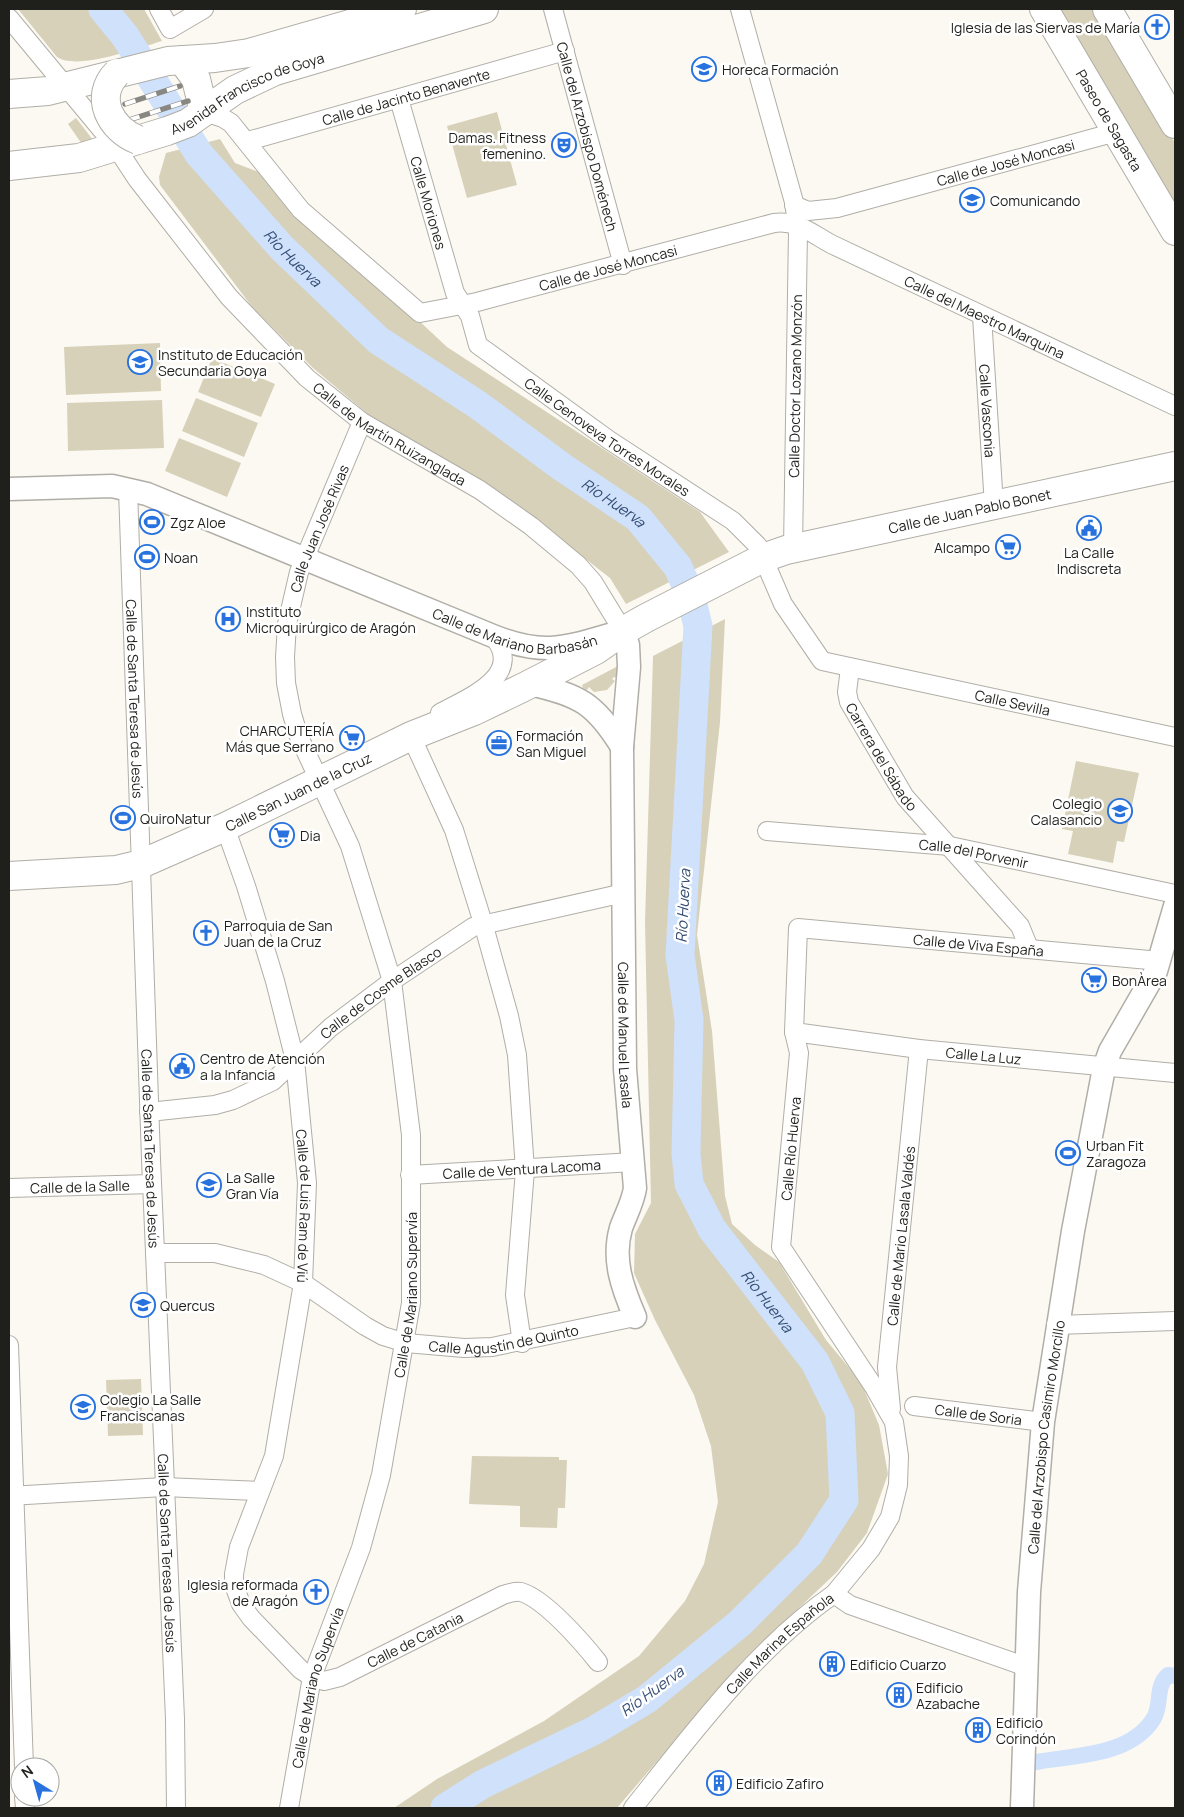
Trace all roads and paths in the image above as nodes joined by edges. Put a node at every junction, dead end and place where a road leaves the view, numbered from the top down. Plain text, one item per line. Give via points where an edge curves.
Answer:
1 (159, 9) edge
2 (204, 9) edge
3 (402, 9) edge
4 (484, 9) edge
5 (553, 9) edge
6 (740, 9) edge
7 (1044, 9) edge
8 (1107, 9) edge
9 (9, 18) edge
10 (565, 51) junction
11 (175, 60) junction
12 (117, 73) junction
13 (79, 84) junction
14 (9, 94) edge
15 (399, 99) junction
16 (200, 115) junction
17 (1175, 124) edge
18 (1116, 132) junction
19 (248, 141) junction
20 (128, 144) junction
21 (9, 166) edge
22 (794, 205) junction
23 (837, 208) junction
24 (797, 224) junction
25 (1175, 231) edge
26 (822, 239) junction
27 (623, 265) junction
28 (463, 305) junction
29 (982, 316) junction
30 (1175, 406) edge
31 (362, 422) junction
32 (1175, 466) edge
33 (9, 489) edge
34 (128, 489) junction
35 (994, 506) junction
36 (793, 548) junction
37 (304, 559) junction
38 (752, 565) junction
39 (632, 626) junction
40 (493, 636) junction
41 (850, 668) junction
42 (628, 680) junction
43 (530, 684) junction
44 (584, 701) junction
45 (411, 736) junction
46 (1175, 737) edge
47 (622, 747) junction
48 (321, 780) junction
49 (225, 827) junction
50 (767, 831) dead end
51 (950, 846) junction
52 (141, 864) junction
53 (9, 876) edge
54 (624, 893) junction
55 (1175, 894) edge
56 (1175, 906) edge
57 (483, 923) junction
58 (798, 928) joint
59 (1029, 948) junction
60 (1160, 962) junction
61 (392, 981) junction
62 (794, 1032) junction
63 (919, 1049) junction
64 (295, 1060) junction
65 (1104, 1068) junction
66 (1175, 1073) edge
67 (149, 1112) junction
68 (634, 1162) junction
69 (525, 1170) junction
70 (410, 1175) junction
71 (152, 1184) junction
72 (9, 1188) edge
73 (156, 1253) junction
74 (302, 1283) junction
75 (635, 1317) joint
76 (1175, 1321) edge
77 (1056, 1326) junction
78 (890, 1339) junction
79 (522, 1342) junction
80 (406, 1343) junction
81 (9, 1345) edge
82 (851, 1349) junction
83 (914, 1406) dead end
84 (894, 1422) junction
85 (1043, 1422) junction
86 (164, 1487) junction
87 (259, 1491) junction
88 (12, 1496) edge
89 (834, 1594) junction
90 (598, 1662) dead end
91 (1027, 1667) junction
92 (312, 1677) junction
93 (24, 1757) edge
94 (176, 1808) edge
95 (289, 1808) edge
96 (633, 1808) edge
97 (1022, 1808) edge

1 - 2 street via 170,29
3 - 11 main road, Avenida Francisco de Goya via 249,53
4 - 16 main road, Avenida Francisco de Goya via 275,71 235,90
5 - 10 street, Calle del Arzobispo Doménech
6 - 22 street, Calle Doctor Lozano Monzón
7 - 18 main road, Paseo de Sagasta
8 - 17 main road
9 - 13 street, Calle de Martín Ruizanglada
10 - 15 street, Calle de Jacinto Benavente
10 - 27 street, Calle del Arzobispo Doménech
11 - 12 main road, Avenida Francisco de Goya
11 - 16 main road via 196,79
12 - 13 main road, Avenida Francisco de Goya
12 - 20 main road, bridge via 107,87 105,100
13 - 14 main road, Avenida Francisco de Goya
13 - 20 street, Calle de Martín Ruizanglada
15 - 19 street, Calle de Jacinto Benavente
15 - 28 street, Calle Moriones via 455,293
16 - 19 street via 227,121
16 - 20 main road, Avenida Francisco de Goya via 178,128
18 - 23 street, Calle de José Moncasi
18 - 25 main road, Paseo de Sagasta
19 - 28 street, Calle de José Moncasi via 301,210 420,313
20 - 21 main road, Avenida Francisco de Goya via 79,158
20 - 31 street, Calle de Martín Ruizanglada via 192,250 256,327 307,378
22 - 23 street, Calle de José Moncasi via 808,211
22 - 24 street, Calle Doctor Lozano Monzón
23 - 26 street via 825,221
24 - 26 street, Calle del Maestro Marquina
24 - 27 street, Calle de José Moncasi via 774,223
24 - 36 street, Calle Doctor Lozano Monzón
26 - 29 street, Calle del Maestro Marquina
27 - 28 street, Calle de José Moncasi
28 - 38 street, Calle Genoveva Torres Morales via 470,316 478,345 609,440 733,521 758,546
29 - 30 street, Calle del Maestro Marquina
29 - 35 street, Calle Vasconia
31 - 37 street, Calle Juan José Rivas
31 - 39 street, Calle de Martín Ruizanglada via 480,490 531,526 578,565
32 - 35 main road, Calle de Juan Pablo Bonet
33 - 34 street, Calle de Mariano Barbasán via 95,486
34 - 37 street, Calle de Mariano Barbasán via 170,502
34 - 52 street, Calle de Santa Teresa de Jesús
35 - 36 main road, Calle de Juan Pablo Bonet
36 - 38 main road, Calle de Juan Pablo Bonet
37 - 40 street, Calle de Mariano Barbasán
37 - 48 street, Calle Juan José Rivas via 287,624 286,683 300,737
38 - 39 main road, Calle de Juan Pablo Bonet
38 - 41 street via 818,657 827,663
39 - 40 street, Calle de Mariano Barbasán via 554,649 532,648
39 - 42 street, Calle de Manuel Lasala
39 - 43 main road, Calle San Juan de la Cruz via 596,650
40 - 45 street, Calle San Juan de la Cruz via 501,651 497,677 485,688 424,722
41 - 46 street, Calle Sevilla
41 - 51 street, Carrera del Sábado via 849,702 862,726 901,792
42 - 44 street via 609,698 598,702
42 - 47 street, Calle de Manuel Lasala
43 - 44 street via 564,692
43 - 45 main road, Calle San Juan de la Cruz
44 - 47 street via 600,716
45 - 48 main road, Calle San Juan de la Cruz
45 - 57 street via 454,830
47 - 54 street, Calle de Manuel Lasala
48 - 49 main road, Calle San Juan de la Cruz
48 - 61 street, Calle de Mariano Supervía via 350,846
49 - 52 main road, Calle San Juan de la Cruz
49 - 64 street, Calle de Luis Ram de Viú via 275,980
50 - 51 street, Calle del Porvenir
51 - 55 street, Calle del Porvenir
51 - 59 street, Carrera del Sábado via 1020,926
52 - 53 main road, Calle San Juan de la Cruz via 116,870
52 - 67 street, Calle de Santa Teresa de Jesús
54 - 57 street, Calle de Cosme Blasco
54 - 68 street, Calle de Manuel Lasala via 625,1069
56 - 60 street, Calle del Arzobispo Casimiro Morcillo
57 - 61 street, Calle de Cosme Blasco via 464,932
57 - 69 street via 517,1055
58 - 59 street, Calle de Viva España
58 - 62 street, Calle Río Huerva
59 - 60 street, Calle de Viva España
60 - 65 street, Calle del Arzobispo Casimiro Morcillo via 1110,1051
61 - 64 street, Calle de Cosme Blasco via 331,1026
61 - 70 street, Calle de Mariano Supervía via 410,1135
62 - 63 street, Calle La Luz
62 - 82 street, Calle Río Huerva via 799,1053 781,1247
63 - 65 street, Calle La Luz
63 - 78 street, Calle de Mario Lasala Valdés
64 - 67 street, Calle de Cosme Blasco via 274,1081 232,1100 196,1108
64 - 74 street, Calle de Luis Ram de Viú via 307,1182
65 - 66 street, Calle La Luz
65 - 77 street, Calle del Arzobispo Casimiro Morcillo
67 - 71 street, Calle de Santa Teresa de Jesús
68 - 69 street, Calle de Ventura Lacoma
68 - 75 street, Calle de Manuel Lasala via 634,1198 622,1226 617,1249 620,1276
69 - 70 street, Calle de Ventura Lacoma
69 - 79 street via 515,1295
70 - 80 street, Calle de Mariano Supervía via 411,1303
71 - 72 street, Calle de la Salle
71 - 73 street, Calle de Santa Teresa de Jesús
73 - 74 street, Calle Agustín de Quinto via 228,1255 264,1265
73 - 86 street, Calle de Santa Teresa de Jesús
74 - 80 street, Calle Agustín de Quinto via 365,1326
74 - 87 street, Calle de Luis Ram de Viú via 274,1456
75 - 79 street, Calle Agustín de Quinto
76 - 77 street
77 - 85 street, Calle del Arzobispo Casimiro Morcillo
78 - 82 street via 882,1353 870,1358
78 - 84 street, Calle de Mario Lasala Valdés via 887,1374
79 - 80 street, Calle Agustín de Quinto via 474,1348
80 - 92 street, Calle de Mariano Supervía via 380,1475 361,1548
81 - 88 street
82 - 84 street, Calle Río Huerva
83 - 85 street, Calle de Soria
84 - 89 street, Calle Río Huerva via 900,1470 890,1517 871,1550
85 - 91 street, Calle del Arzobispo Casimiro Morcillo via 1029,1592
86 - 87 street
86 - 88 street
86 - 94 street, Calle de Santa Teresa de Jesús via 172,1630
87 - 92 street, Calle de Luis Ram de Viú via 236,1561 237,1596 251,1618 295,1665
88 - 93 street
89 - 91 street, Calle Marina Española via 850,1605
89 - 96 street, Calle Marina Española via 799,1621 733,1686
90 - 92 street, Calle de Catania via 565,1624 526,1594 516,1592 340,1677 327,1680
91 - 97 street, Calle del Arzobispo Casimiro Morcillo
92 - 95 street, Calle de Mariano Supervía

